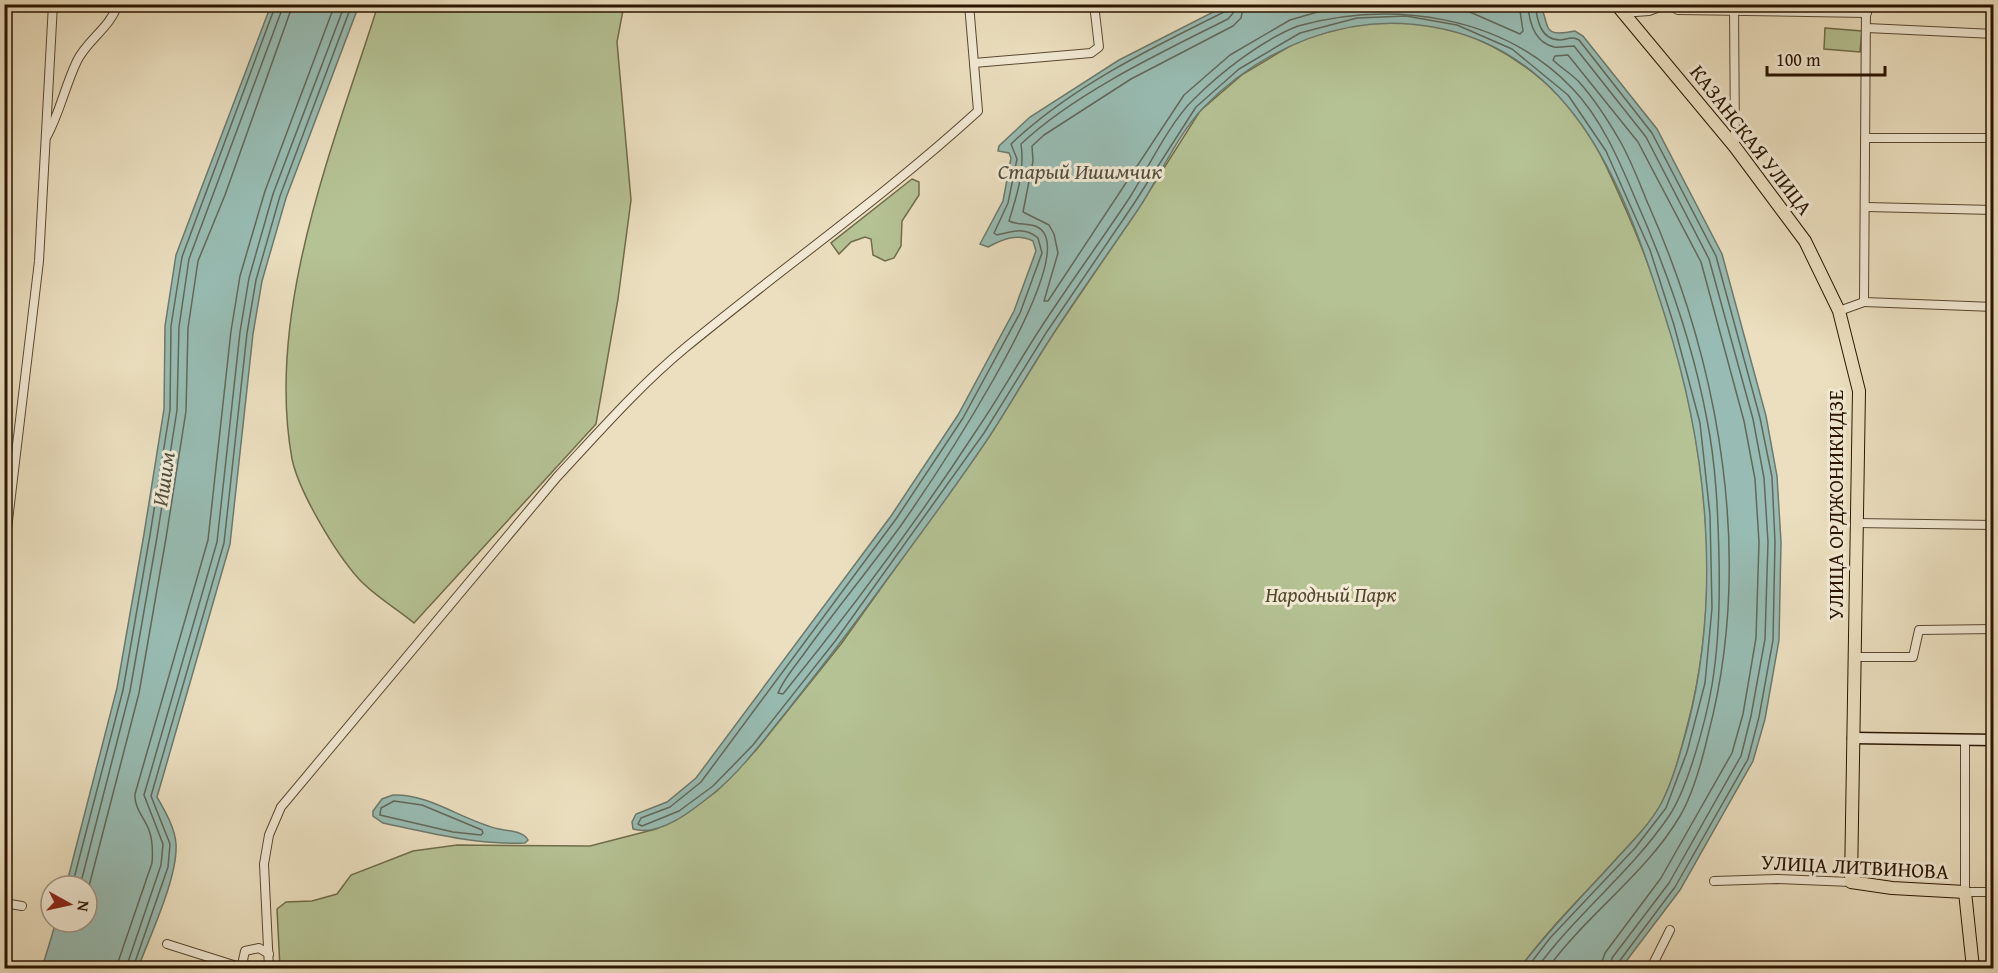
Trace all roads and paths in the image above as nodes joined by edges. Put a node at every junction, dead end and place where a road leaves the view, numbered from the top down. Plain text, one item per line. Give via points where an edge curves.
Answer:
1 (53, 4) edge
2 (118, 4) edge
3 (969, 4) edge
4 (1094, 4) edge
5 (1668, 4) edge
6 (1621, 7) edge
7 (1734, 8) edge
8 (1867, 9) edge
9 (1867, 28) junction
10 (1994, 34) edge
11 (974, 63) junction
12 (1867, 138) junction
13 (1994, 138) edge
14 (45, 140) junction
15 (1735, 147) junction
16 (1866, 207) junction
17 (1994, 210) edge
18 (1864, 302) junction
19 (1994, 306) edge
20 (1839, 311) junction
21 (1856, 523) junction
22 (1994, 525) edge
23 (4, 554) edge
24 (1994, 629) edge
25 (1854, 657) junction
26 (1853, 738) junction
27 (1965, 740) junction
28 (1994, 740) edge
29 (1714, 882) dead end
30 (1851, 882) junction
31 (1965, 892) junction
32 (1994, 892) edge
33 (4, 903) edge
34 (22, 906) dead end
35 (1670, 930) dead end
36 (167, 944) dead end
37 (269, 954) junction
38 (244, 969) edge
39 (269, 969) edge
40 (1651, 969) edge
41 (1973, 969) edge

1 - 14 street
2 - 14 street via 113,18 78,60 60,113
3 - 11 street
4 - 11 street via 1099,47 1091,53
5 - 6 street via 1649,11
5 - 7 street via 1678,10
6 - 15 main road, КАЗАНСКАЯ УЛИЦА
7 - 8 street
7 - 15 street
8 - 9 street
9 - 10 street
9 - 12 street
11 - 37 street via 978,111 863,210 683,350 557,477 281,807 269,835 264,864
12 - 13 street
12 - 16 street
14 - 23 street via 39,261
15 - 20 main road, КАЗАНСКАЯ УЛИЦА via 1805,241
16 - 17 street
16 - 18 street
18 - 19 street
18 - 20 street
20 - 21 main road, УЛИЦА ОРДЖОНИКИДЗЕ via 1859,391
21 - 22 street
21 - 25 main road, УЛИЦА ОРДЖОНИКИДЗЕ
24 - 25 street via 1919,630 1914,657
25 - 26 main road, УЛИЦА ОРДЖОНИКИДЗЕ
26 - 27 main road
26 - 30 main road, УЛИЦА ОРДЖОНИКИДЗЕ
27 - 28 main road
27 - 31 street
29 - 30 street, УЛИЦА ЛИТВИНОВА
30 - 31 main road, УЛИЦА ЛИТВИНОВА
31 - 32 street, УЛИЦА ЛИТВИНОВА
31 - 41 main road
33 - 34 street
35 - 40 street
36 - 38 street
37 - 38 street via 259,948 245,951
37 - 39 street

